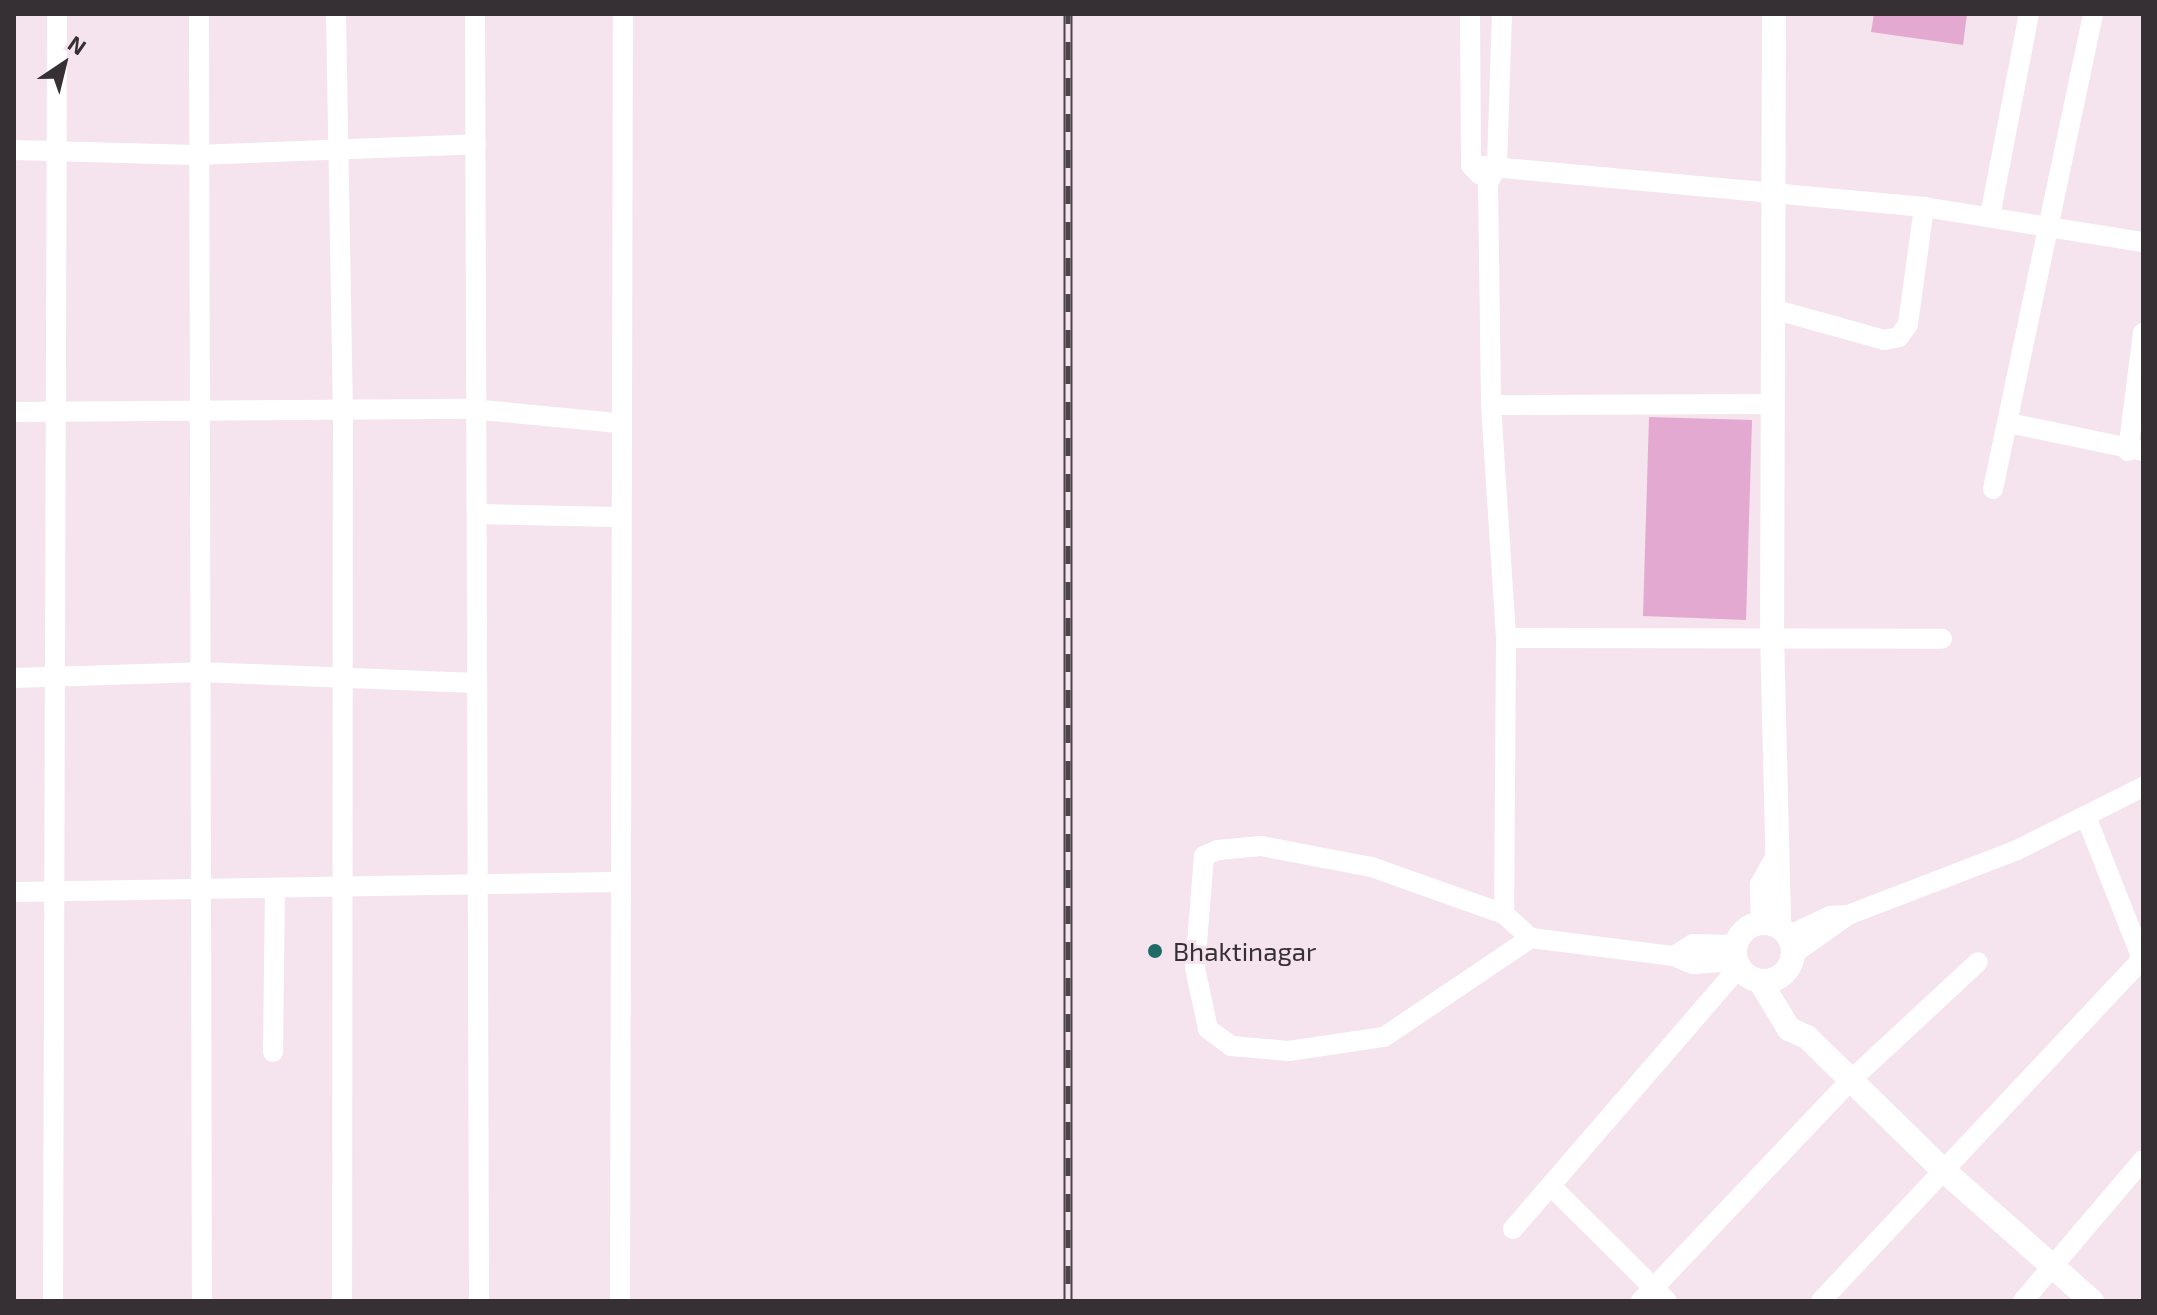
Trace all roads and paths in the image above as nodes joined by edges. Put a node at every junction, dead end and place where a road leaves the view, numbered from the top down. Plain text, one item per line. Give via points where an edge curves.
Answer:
1 (57, 14) edge
2 (199, 14) edge
3 (336, 14) edge
4 (475, 14) edge
5 (623, 14) edge
6 (1470, 14) edge
7 (1502, 14) edge
8 (1774, 14) edge
9 (2029, 14) edge
10 (2093, 14) edge
11 (476, 144) junction
12 (340, 147) junction
13 (14, 150) edge
14 (56, 152) junction
15 (195, 155) junction
16 (1493, 175) junction
17 (1776, 198) junction
18 (1924, 207) junction
19 (1990, 216) junction
20 (2045, 225) junction
21 (2143, 242) edge
22 (1773, 309) junction
23 (2143, 333) edge
24 (1772, 404) junction
25 (1491, 405) junction
26 (343, 408) junction
27 (201, 409) junction
28 (472, 409) junction
29 (58, 410) junction
30 (14, 412) edge
31 (618, 423) junction
32 (2009, 423) junction
33 (2136, 451) edge
34 (1993, 489) dead end
35 (480, 514) junction
36 (617, 517) junction
37 (1772, 634) junction
38 (1506, 638) junction
39 (1942, 639) dead end
40 (201, 672) junction
41 (343, 675) junction
42 (57, 677) junction
43 (14, 678) edge
44 (475, 683) junction
45 (2143, 787) edge
46 (2087, 819) junction
47 (618, 882) junction
48 (481, 887) junction
49 (199, 888) junction
50 (275, 888) junction
51 (340, 888) junction
52 (55, 890) junction
53 (14, 892) edge
54 (1504, 914) junction
55 (1781, 935) junction
56 (1531, 938) junction
57 (1737, 958) junction
58 (2143, 959) edge
59 (1978, 962) dead end
60 (1766, 980) junction
61 (273, 1052) dead end
62 (1851, 1080) junction
63 (2143, 1160) edge
64 (1941, 1168) junction
65 (1551, 1186) junction
66 (1513, 1229) dead end
67 (2056, 1265) junction
68 (1654, 1296) edge
69 (53, 1301) edge
70 (202, 1301) edge
71 (342, 1301) edge
72 (479, 1301) edge
73 (620, 1301) edge
74 (1821, 1301) edge
75 (2023, 1301) edge
76 (2092, 1301) edge

1 - 14 street
2 - 15 street
3 - 12 street
4 - 11 street
5 - 31 street
6 - 16 street via 1471,165
7 - 16 street
8 - 17 main road
9 - 19 street
10 - 20 street
11 - 12 street
11 - 28 street
12 - 15 street
12 - 26 street
13 - 14 street
14 - 15 street
14 - 29 street
15 - 27 street
16 - 17 street
16 - 25 street
17 - 18 street
17 - 22 main road
18 - 19 street
18 - 22 street via 1908,324 1899,337 1884,340
19 - 20 street
20 - 21 street
20 - 32 street
22 - 24 main road
23 - 33 street
24 - 25 street
24 - 37 main road
25 - 38 street
26 - 27 street
26 - 28 street
26 - 41 street
27 - 29 street
27 - 40 street
28 - 31 street
28 - 35 street
29 - 30 street
29 - 42 street
31 - 36 street
32 - 33 street
32 - 34 street
35 - 36 street
35 - 44 street
36 - 47 street
37 - 38 street
37 - 39 street
37 - 55 main road via 1774,863 1762,885
38 - 54 street
40 - 41 street
40 - 42 street
40 - 49 street
41 - 44 street
41 - 51 street
42 - 43 street
42 - 52 street
44 - 48 street
45 - 46 street
46 - 55 street via 1848,915 1830,916
46 - 58 street
47 - 48 street
47 - 73 street
48 - 51 street
48 - 72 street
49 - 50 street
49 - 52 street
49 - 70 street
50 - 51 street
50 - 61 street
51 - 71 street
52 - 53 street
52 - 69 street
54 - 56 street
54 - 56 street via 1371,867 1261,846 1218,850 1204,856 1195,968 1208,1029 1231,1046 1289,1051 1384,1037
55 - 57 main road via 1745,929
55 - 60 main road via 1788,968
56 - 57 street via 1674,956 1693,964
57 - 60 main road
57 - 65 street
58 - 64 street
59 - 62 street
60 - 62 main road via 1789,1029 1807,1037
62 - 64 main road
62 - 68 street
63 - 67 street
64 - 67 main road
64 - 74 street
65 - 66 street
65 - 68 street
67 - 75 street
67 - 76 main road

